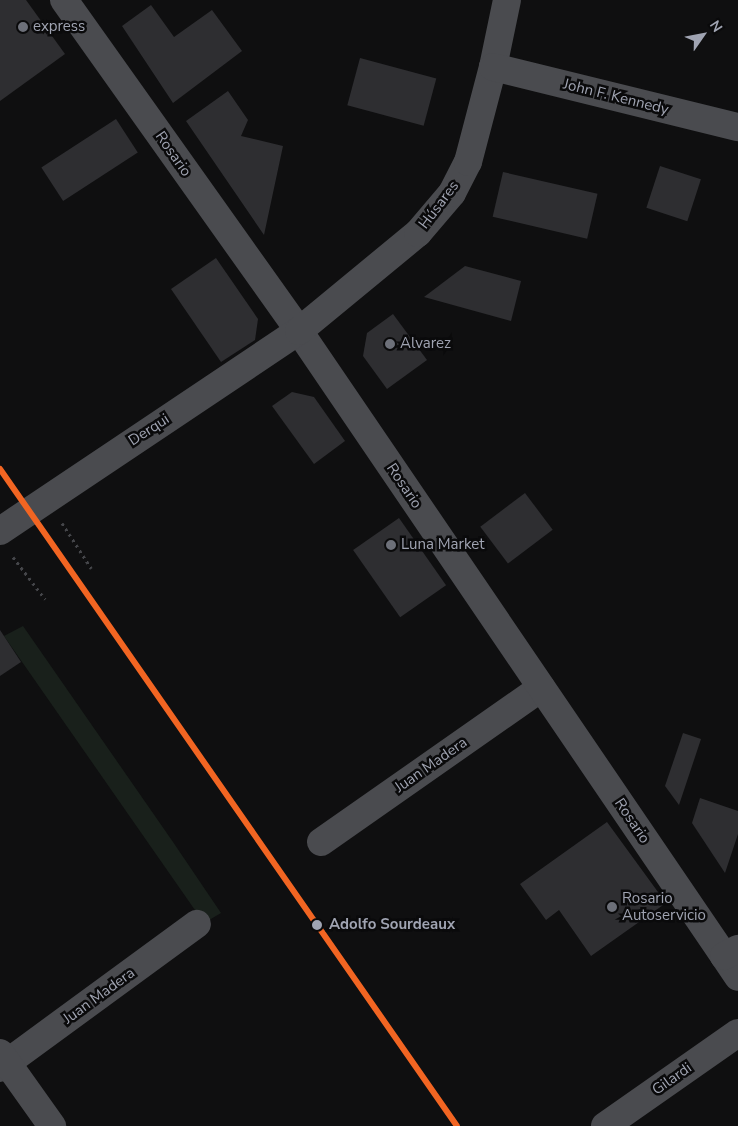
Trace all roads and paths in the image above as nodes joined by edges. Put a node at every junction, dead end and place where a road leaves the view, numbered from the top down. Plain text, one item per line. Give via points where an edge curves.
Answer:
1 (64, 0) edge
2 (507, 0) edge
3 (493, 68) junction
4 (738, 127) edge
5 (299, 331) junction
6 (46, 497) junction
7 (3, 539) edge
8 (91, 568) dead end
9 (45, 599) dead end
10 (541, 688) junction
11 (321, 842) dead end
12 (197, 924) dead end
13 (733, 961) edge
14 (738, 1033) edge
15 (2, 1061) edge
16 (52, 1126) edge
17 (605, 1126) edge

1 - 5 street, Rosario
2 - 3 street, Húsares
3 - 4 street, John F. Kennedy
3 - 5 street, Húsares via 468,162 452,193 418,233
5 - 6 street, Derqui
5 - 10 street, Rosario
6 - 7 street, Derqui
6 - 8 path
7 - 9 path
10 - 11 street, Juan Madera
10 - 13 street, Rosario
12 - 15 street, Juan Madera
14 - 17 street, Gilardi
15 - 16 street

